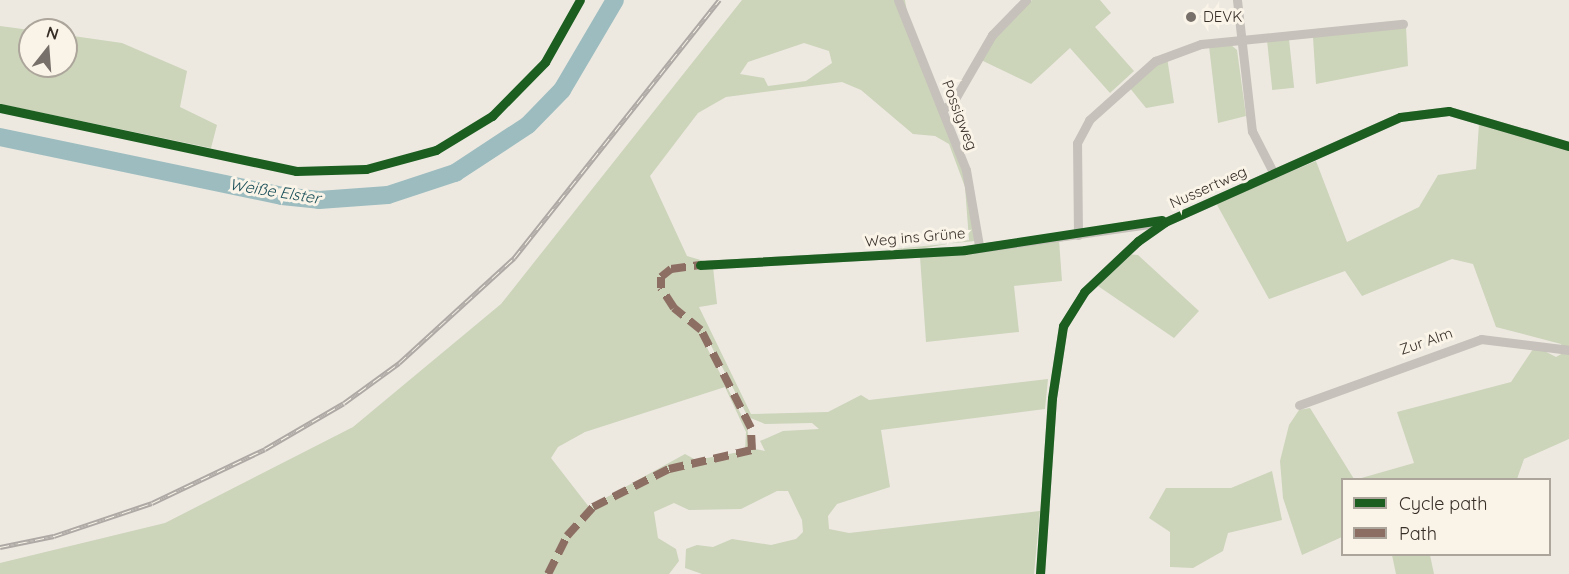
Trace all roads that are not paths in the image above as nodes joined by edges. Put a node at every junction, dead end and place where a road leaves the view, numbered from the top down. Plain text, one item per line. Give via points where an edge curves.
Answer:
1 (898, 0) edge
2 (1026, 0) edge
3 (1237, 0) edge
4 (1403, 24) dead end
5 (1240, 40) junction
6 (942, 109) junction
7 (1569, 146) edge
8 (1274, 174) junction
9 (1165, 222) junction
10 (1078, 235) junction
11 (979, 245) junction
12 (700, 265) dead end
13 (1569, 350) edge
14 (1299, 405) dead end
15 (1040, 574) edge

1 - 6 street, Possigweg
2 - 6 street via 992,35 952,104
3 - 5 street
4 - 5 street
5 - 8 street via 1252,131
5 - 10 street via 1169,53 1089,120 1074,158
6 - 11 street, Possigweg via 975,204
7 - 8 street, Nussertweg via 1482,118 1425,112 1400,117
8 - 9 street, Nussertweg
9 - 10 street, Weg ins Grüne
9 - 15 street, Nussertweg via 1092,284 1069,310 1063,326 1052,398
10 - 11 street, Weg ins Grüne
11 - 12 street, Weg ins Grüne via 910,255
13 - 14 street, Zur Alm via 1481,339

